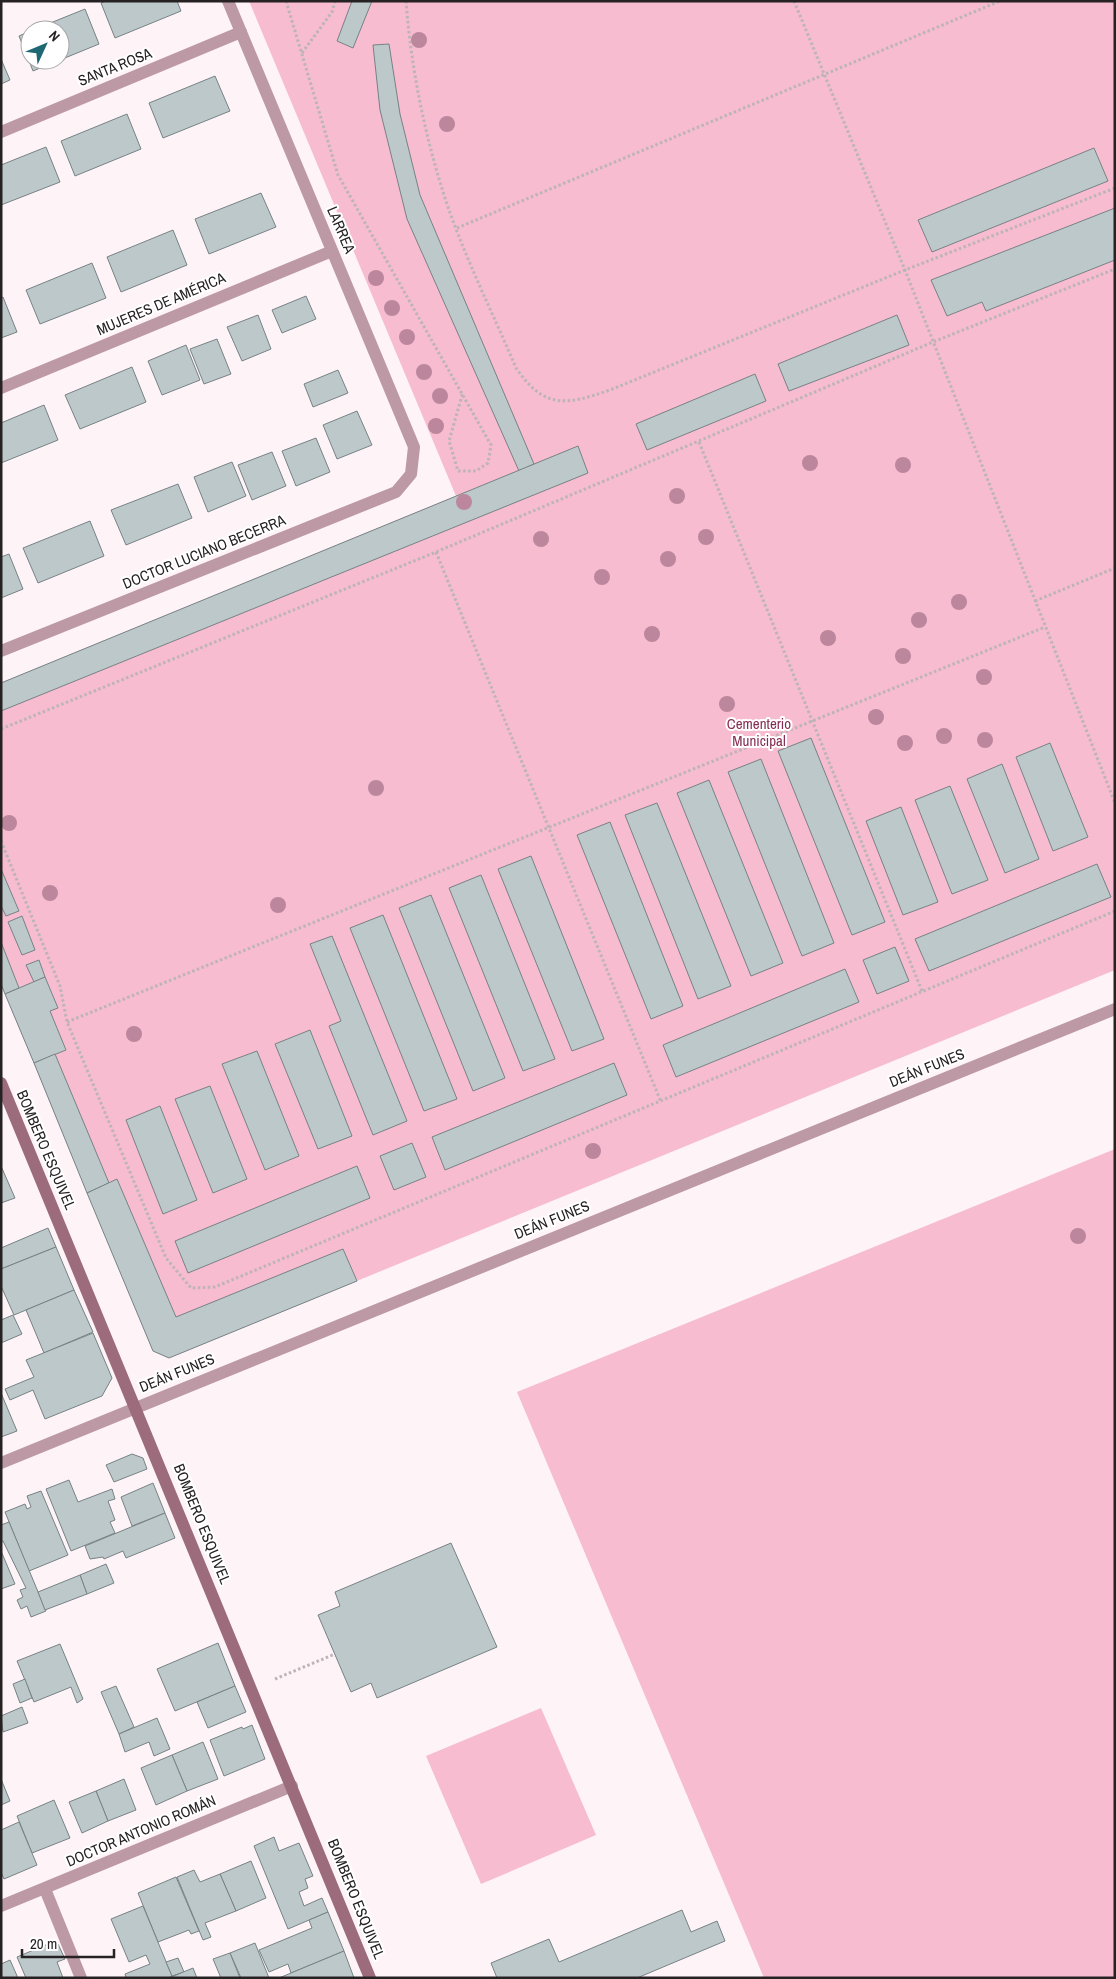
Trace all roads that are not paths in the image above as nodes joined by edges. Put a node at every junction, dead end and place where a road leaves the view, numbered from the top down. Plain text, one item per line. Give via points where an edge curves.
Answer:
1 (228, 1) edge
2 (241, 32) junction
3 (1, 132) edge
4 (332, 251) junction
5 (1, 388) edge
6 (411, 474) joint
7 (1, 651) edge
8 (1115, 1008) edge
9 (1, 1083) edge
10 (136, 1407) junction
11 (1, 1463) edge
12 (292, 1786) junction
13 (45, 1888) junction
14 (1, 1906) edge
15 (81, 1978) edge
16 (370, 1978) edge

1 - 2 street, LARREA
2 - 3 street, SANTA ROSA
2 - 4 street, LARREA
4 - 5 street, MUJERES DE AMÉRICA
4 - 6 street, LARREA via 414,447
6 - 7 street, DOCTOR LUCIANO BECERRA via 396,492
8 - 10 street, DEÁN FUNES
9 - 10 street, BOMBERO ESQUIVEL
10 - 11 street, DEÁN FUNES
10 - 12 street, BOMBERO ESQUIVEL
12 - 13 street, DOCTOR ANTONIO ROMÁN
12 - 16 street, BOMBERO ESQUIVEL
13 - 14 street, DOCTOR ANTONIO ROMÁN
13 - 15 street

